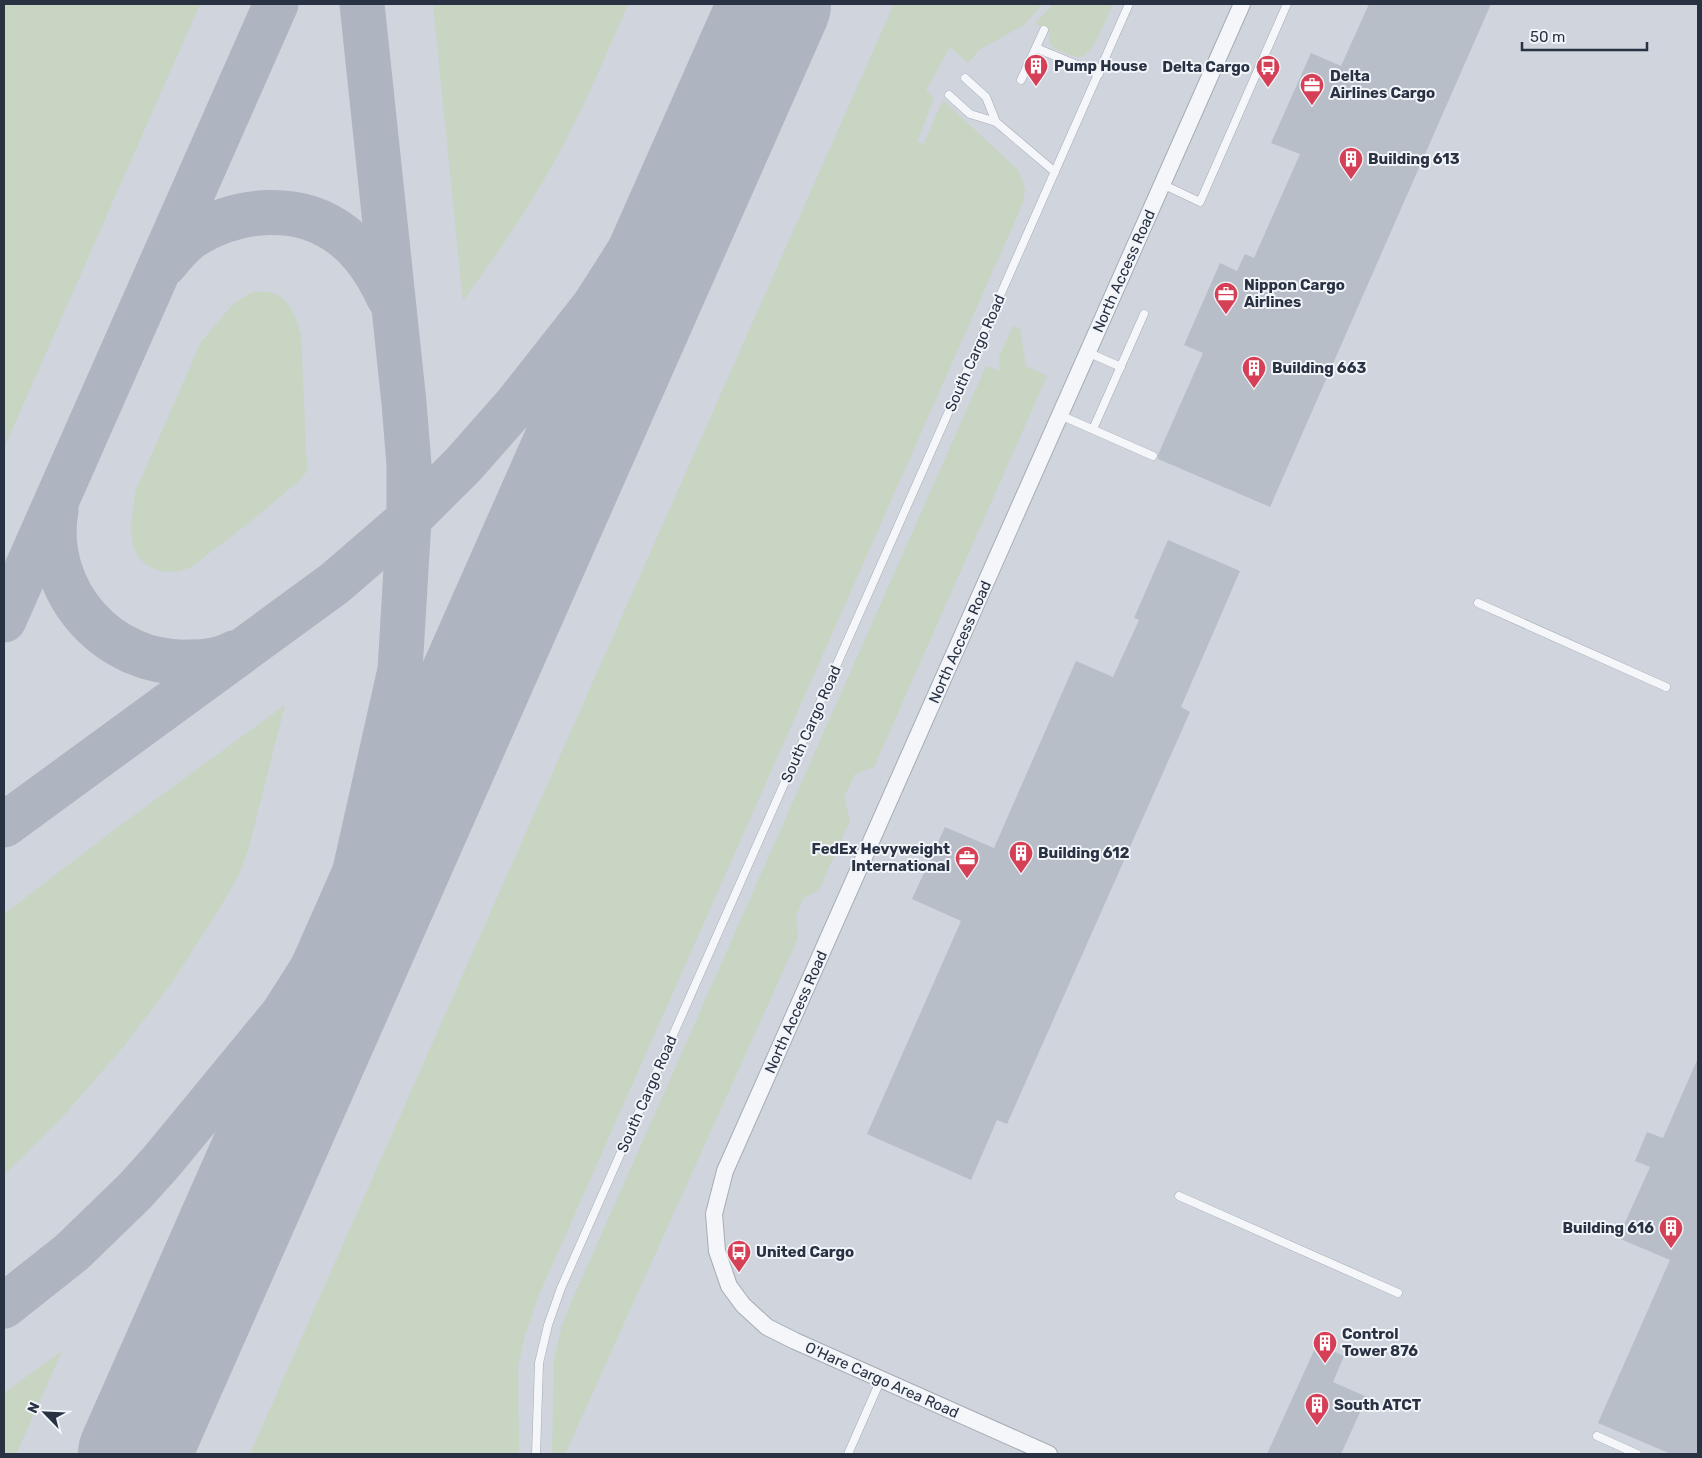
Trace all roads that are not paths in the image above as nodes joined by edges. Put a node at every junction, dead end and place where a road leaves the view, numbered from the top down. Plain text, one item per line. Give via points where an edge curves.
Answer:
1 (1130, 4) edge
2 (1242, 4) edge
3 (1287, 4) edge
4 (1044, 30) dead end
5 (1036, 48) junction
6 (1098, 74) junction
7 (965, 78) dead end
8 (1021, 80) dead end
9 (949, 95) dead end
10 (996, 122) junction
11 (1055, 172) junction
12 (1162, 184) junction
13 (1144, 314) dead end
14 (1087, 352) junction
15 (1121, 367) junction
16 (1060, 415) junction
17 (1093, 430) junction
18 (1153, 456) dead end
19 (1478, 603) dead end
20 (1666, 687) dead end
21 (1179, 1196) dead end
22 (729, 1286) joint
23 (1398, 1293) dead end
24 (881, 1379) junction
25 (1597, 1436) dead end
26 (536, 1454) edge
27 (848, 1454) edge
28 (1049, 1454) edge
29 (1637, 1454) edge

1 - 6 lane, South Cargo Road
2 - 12 street, North Access Road
3 - 12 lane via 1200,202
4 - 5 lane
5 - 6 lane
5 - 8 lane
6 - 11 lane, South Cargo Road
7 - 10 lane via 986,97
9 - 10 lane via 970,114
10 - 11 lane
11 - 26 lane, South Cargo Road via 561,1288 539,1363
12 - 14 street, North Access Road
13 - 15 lane
14 - 15 lane
14 - 16 street, North Access Road
15 - 17 lane
16 - 17 lane
16 - 22 street, North Access Road via 726,1171 714,1214 717,1251
17 - 18 lane
19 - 20 lane
21 - 23 lane
22 - 24 street, O'Hare Cargo Area Road via 743,1305 767,1327
24 - 27 lane
24 - 28 street, O'Hare Cargo Area Road
25 - 29 lane

